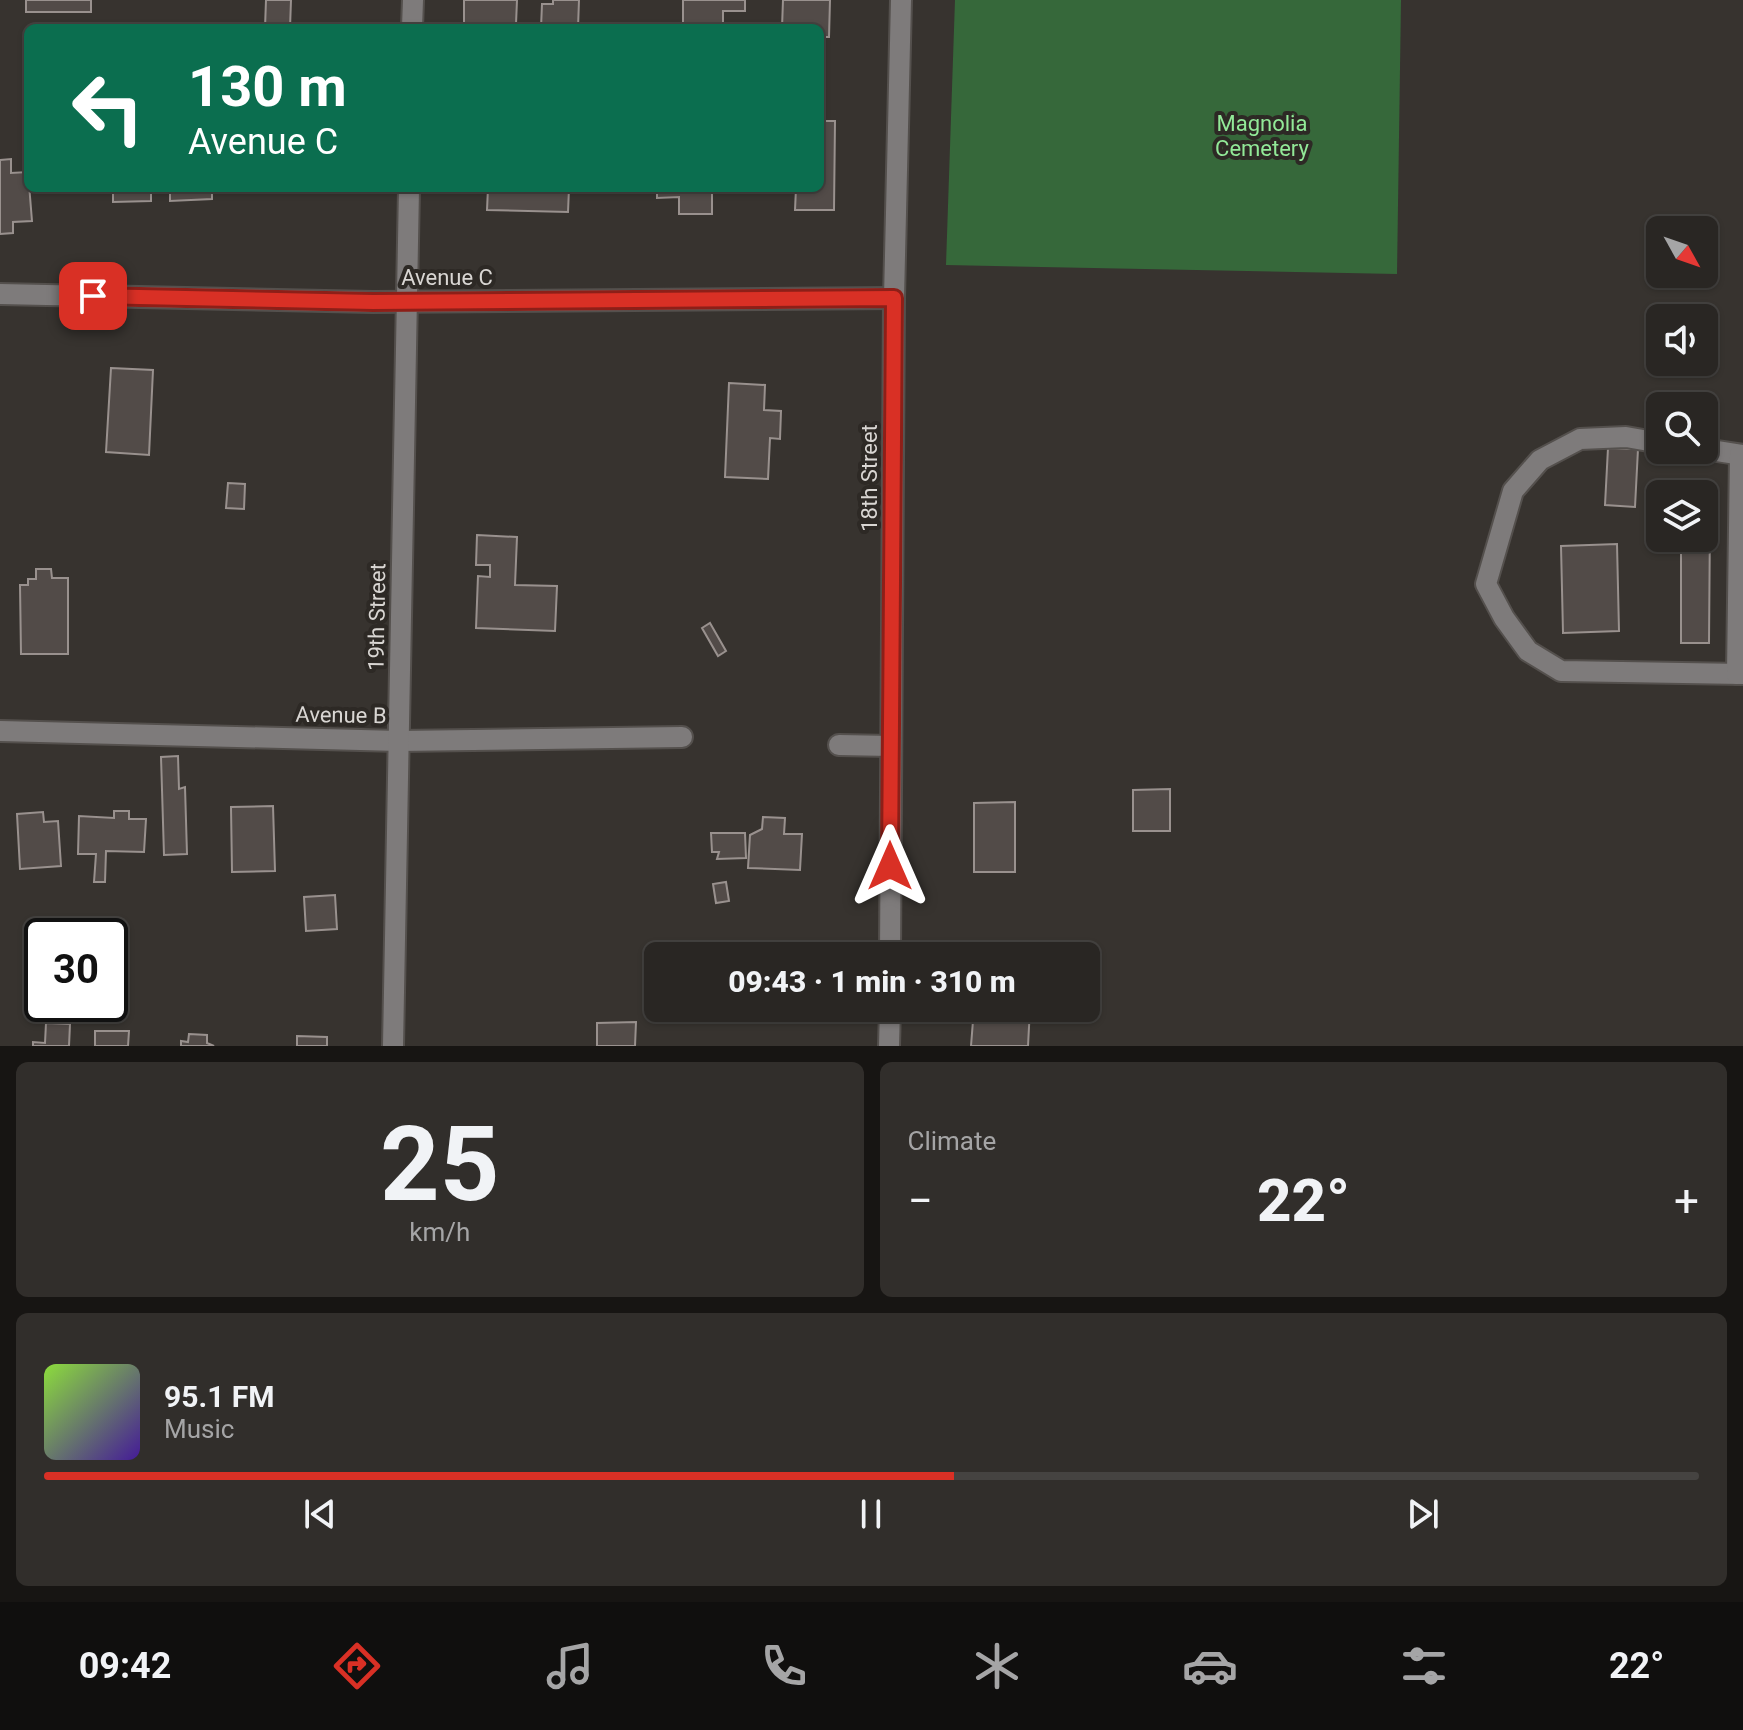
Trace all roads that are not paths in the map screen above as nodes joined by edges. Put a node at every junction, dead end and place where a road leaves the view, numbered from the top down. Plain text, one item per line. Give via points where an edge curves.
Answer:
1 (413, 0) edge
2 (901, 0) edge
3 (412, 24) edge
4 (409, 192) edge
5 (0, 294) edge
6 (894, 298) junction
7 (407, 301) junction
8 (1646, 441) edge
9 (1718, 451) edge
10 (1742, 455) edge
11 (1740, 674) edge
12 (0, 731) edge
13 (682, 737) dead end
14 (399, 741) junction
15 (839, 745) dead end
16 (891, 746) junction
17 (890, 942) edge
18 (890, 1022) edge
19 (393, 1046) edge
20 (889, 1046) edge

1 - 3 street
2 - 6 street, 18th Street
4 - 7 street, 19th Street
5 - 7 street, Avenue C
6 - 7 street, Avenue C
6 - 16 street, 18th Street
7 - 14 street, 19th Street
8 - 11 street via 1580,439 1540,460 1513,491 1486,584 1528,651 1561,671
9 - 10 street
10 - 11 street
12 - 14 street, Avenue B
13 - 14 street, Avenue B
14 - 19 street, 19th Street
15 - 16 street
16 - 17 street, 18th Street
18 - 20 street

